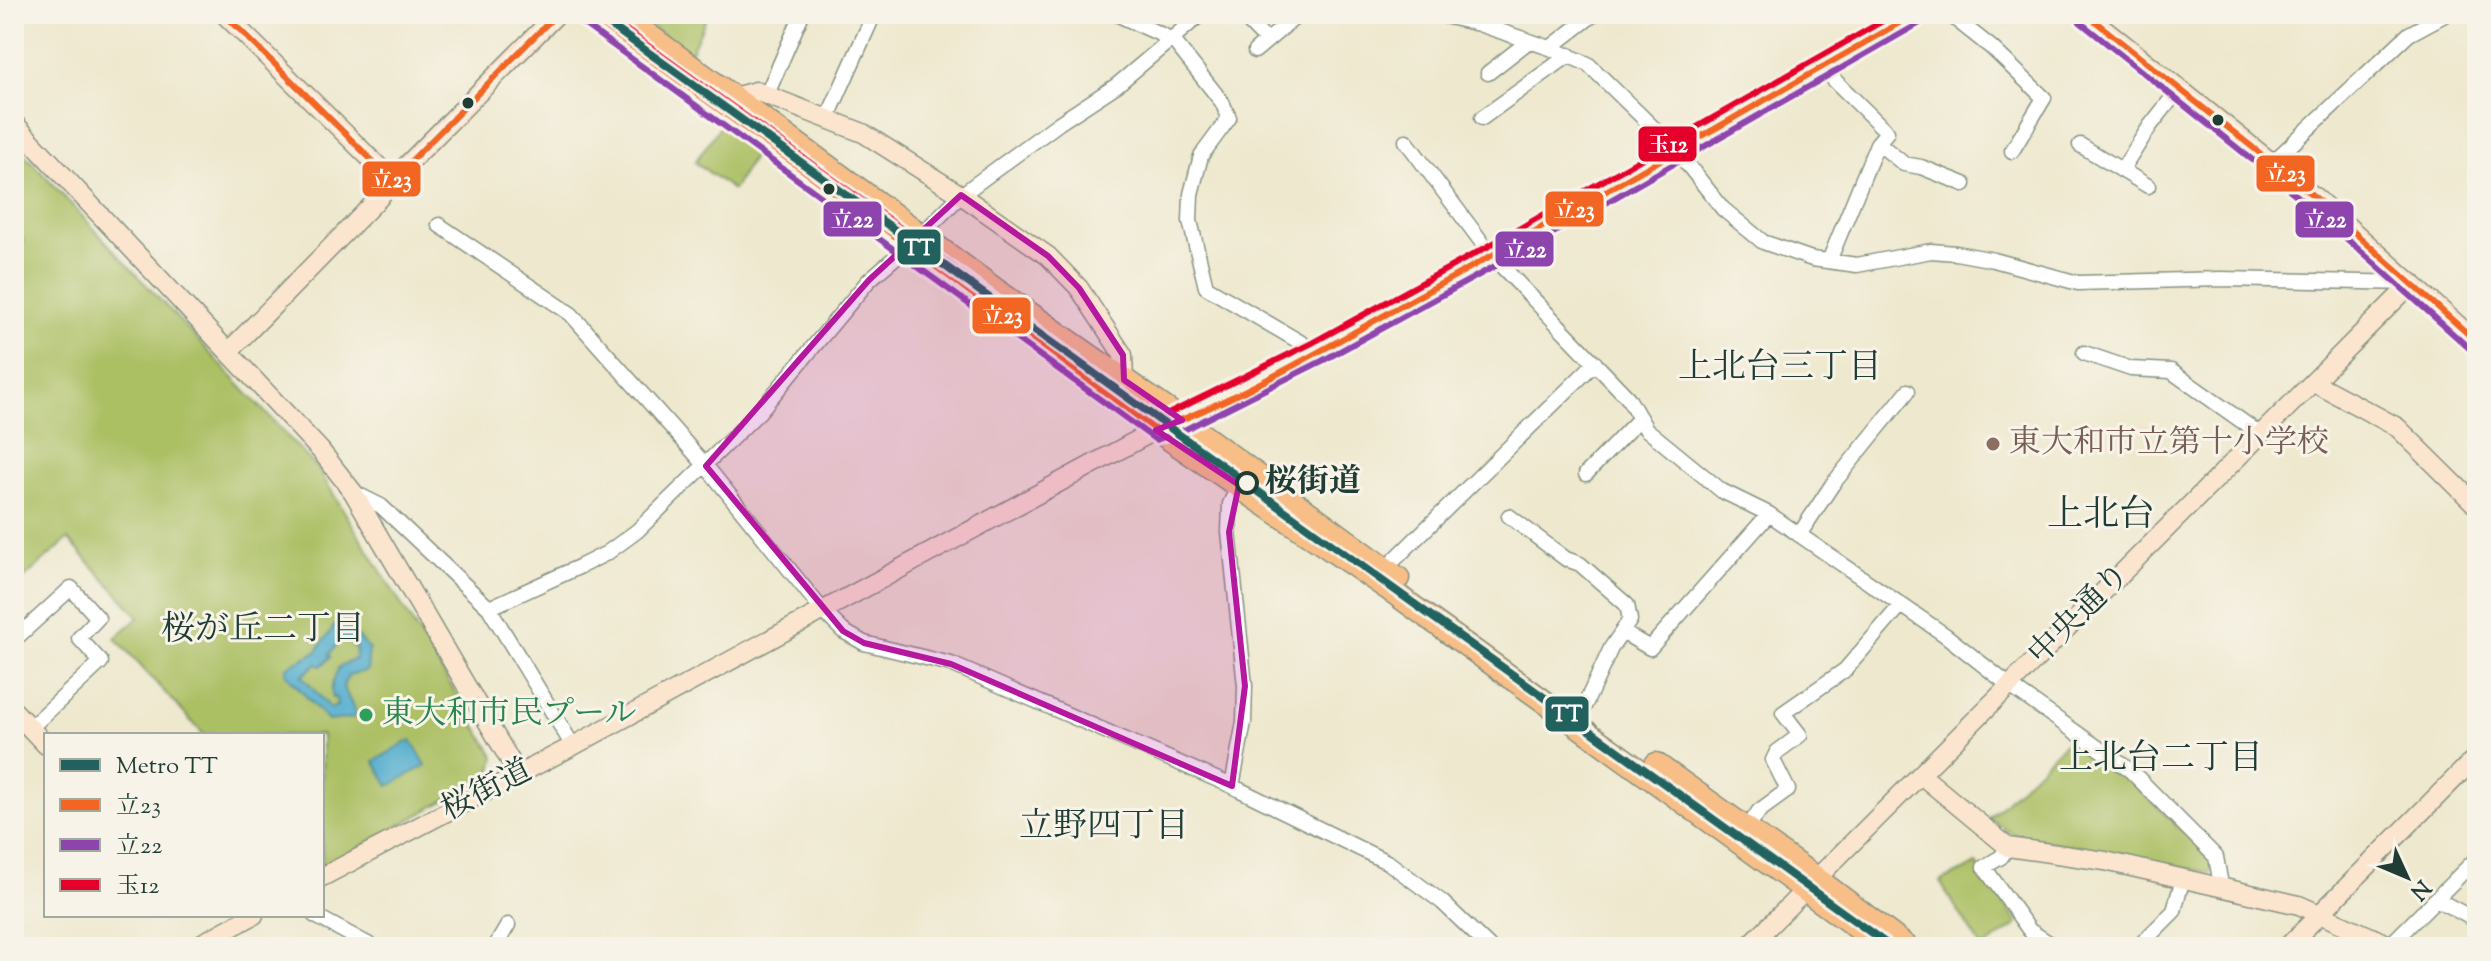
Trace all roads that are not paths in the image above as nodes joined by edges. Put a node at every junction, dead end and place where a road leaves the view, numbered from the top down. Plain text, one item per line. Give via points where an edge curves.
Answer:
1 (224, 14) edge
2 (557, 14) edge
3 (587, 14) edge
4 (620, 14) edge
5 (802, 14) edge
6 (874, 14) edge
7 (1116, 14) edge
8 (1201, 14) edge
9 (1241, 14) edge
10 (1299, 14) edge
11 (1436, 14) edge
12 (1594, 14) edge
13 (1915, 14) edge
14 (1949, 14) edge
15 (2086, 14) edge
16 (2446, 14) edge
17 (1458, 17) edge
18 (1144, 20) edge
19 (1173, 40) junction
20 (1267, 41) junction
21 (1529, 41) junction
22 (1550, 48) junction
23 (1255, 51) dead end
24 (1569, 55) junction
25 (1821, 67) junction
26 (1488, 73) dead end
27 (2180, 88) junction
28 (767, 94) junction
29 (734, 97) junction
30 (1482, 118) dead end
31 (827, 119) junction
32 (14, 123) edge
33 (1406, 141) dead end
34 (1878, 143) junction
35 (2080, 145) dead end
36 (1676, 150) junction
37 (2012, 151) dead end
38 (2273, 162) junction
39 (2122, 170) junction
40 (392, 180) junction
41 (1964, 184) dead end
42 (2148, 186) dead end
43 (961, 195) junction
44 (439, 225) dead end
45 (914, 240) junction
46 (1492, 256) junction
47 (1829, 261) junction
48 (2412, 283) junction
49 (2477, 342) edge
50 (229, 351) junction
51 (1317, 352) junction
52 (2084, 353) dead end
53 (1595, 363) junction
54 (1124, 380) junction
55 (2313, 382) junction
56 (1908, 391) dead end
57 (1640, 418) junction
58 (1182, 420) junction
59 (1156, 430) junction
60 (2260, 434) junction
61 (706, 466) junction
62 (1586, 474) dead end
63 (1239, 485) junction
64 (353, 492) junction
65 (2477, 506) edge
66 (1769, 514) junction
67 (1509, 516) dead end
68 (1799, 535) junction
69 (1385, 569) junction
70 (1901, 605) junction
71 (489, 608) junction
72 (823, 611) junction
73 (1622, 632) junction
74 (14, 640) edge
75 (2010, 686) junction
76 (14, 711) edge
77 (1582, 711) junction
78 (30, 728) junction
79 (44, 743) edge
80 (573, 746) junction
81 (2477, 756) edge
82 (518, 774) junction
83 (1921, 775) junction
84 (1232, 786) junction
85 (1747, 829) junction
86 (2008, 847) junction
87 (2477, 858) edge
88 (324, 876) edge
89 (2183, 878) junction
90 (1811, 884) junction
91 (2221, 885) junction
92 (2436, 899) junction
93 (2321, 913) junction
94 (250, 917) edge
95 (318, 917) edge
96 (2477, 921) edge
97 (508, 925) dead end
98 (2390, 946) edge
99 (195, 947) edge
100 (373, 947) edge
101 (495, 947) edge
102 (1489, 947) edge
103 (1748, 947) edge
104 (1884, 947) edge
105 (1907, 947) edge
106 (2055, 947) edge
107 (2138, 947) edge
108 (2287, 947) edge

1 - 40 street
2 - 40 street
3 - 45 main road
4 - 29 main road
5 - 28 street
6 - 31 street
7 - 18 street
8 - 19 street
9 - 20 street
10 - 20 street
11 - 17 street
12 - 22 street
13 - 25 street, 桜街道
14 - 37 street via 2044,98
15 - 27 street
16 - 38 street via 2409,34
17 - 21 street
18 - 19 street
19 - 43 street
19 - 51 street via 1229,118 1201,156 1191,194 1190,221 1206,287
20 - 23 street
21 - 22 street
21 - 26 street
22 - 24 street
24 - 30 street
24 - 36 street via 1599,73
25 - 34 street via 1887,132
25 - 36 street, 桜街道
27 - 38 street
27 - 39 street
28 - 29 street
28 - 31 street
29 - 45 main road
31 - 43 street via 863,133
32 - 50 street
33 - 46 street
34 - 41 street via 1904,164
34 - 47 street
35 - 39 street
36 - 46 street, 桜街道
36 - 47 street via 1723,209 1763,242
38 - 48 street
39 - 42 street
40 - 50 street
43 - 45 street
43 - 54 street via 1048,256 1079,288 1123,355
44 - 61 street via 571,314
45 - 54 main road
45 - 59 main road
45 - 61 street via 869,280 759,412
46 - 51 street, 桜街道
46 - 53 street
47 - 48 street via 1857,265 1931,251 1994,260 2078,283
48 - 49 street
48 - 55 street, 中央通り
50 - 64 street
51 - 58 street, 桜街道
52 - 60 street via 2131,369 2171,371
53 - 57 street
53 - 69 street
54 - 58 main road
55 - 60 street, 中央通り
55 - 65 street via 2397,427
56 - 68 street
57 - 62 street
57 - 66 street via 1646,429 1722,491
58 - 59 street, 桜街道
58 - 69 main road
59 - 63 main road
59 - 72 street, 桜街道
60 - 75 street, 中央通り
61 - 71 street via 607,553
61 - 72 street
63 - 84 street via 1230,504 1229,532 1245,698
63 - 90 main road
64 - 71 street via 381,506
64 - 82 street
66 - 68 street
66 - 73 street via 1650,648
67 - 73 street via 1580,564 1627,605 1630,620
68 - 70 street
69 - 77 main road
70 - 75 street
70 - 85 street via 1845,670 1783,713 1800,735 1773,760 1788,790 1759,811
71 - 80 street
72 - 80 street, 桜街道
72 - 84 street via 864,643 951,664
73 - 77 street
74 - 78 street via 71,588 98,618 79,638 101,662
75 - 83 street, 中央通り
75 - 91 street via 2131,771 2216,857
76 - 78 street
77 - 85 main road
78 - 79 street
80 - 82 street, 桜街道
81 - 93 street
82 - 88 street, 桜街道
83 - 86 street
83 - 90 street, 中央通り
84 - 102 street via 1389,863 1442,902
85 - 90 main road
86 - 89 street
86 - 106 street via 1984,867 2030,931
87 - 92 street
89 - 91 street
89 - 107 street via 2174,911
90 - 103 street, 中央通り
90 - 104 main road
90 - 105 main road
91 - 93 street
92 - 96 street
92 - 98 street
93 - 98 street
93 - 108 street
94 - 99 street
95 - 100 street
97 - 101 street

